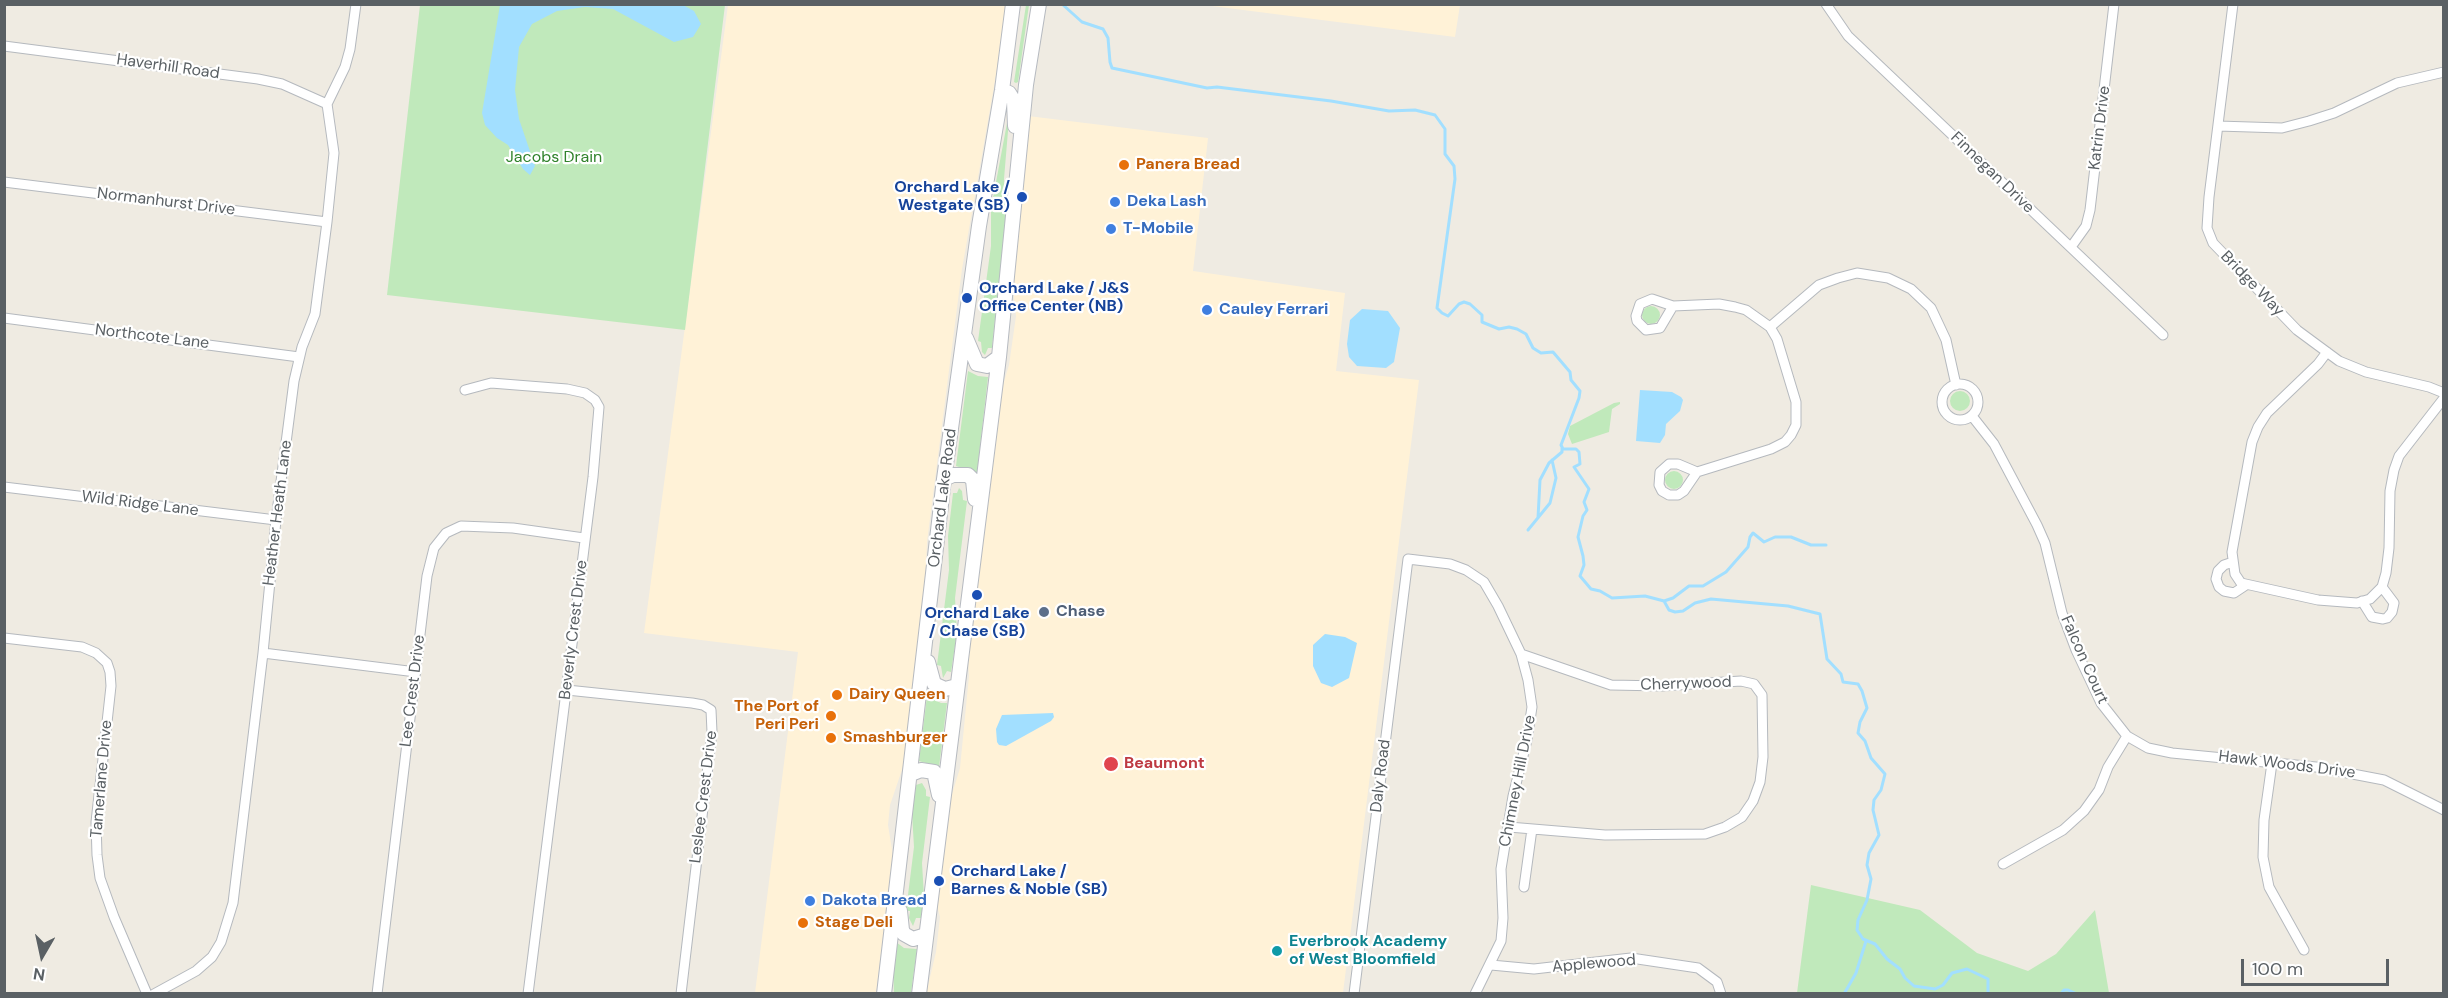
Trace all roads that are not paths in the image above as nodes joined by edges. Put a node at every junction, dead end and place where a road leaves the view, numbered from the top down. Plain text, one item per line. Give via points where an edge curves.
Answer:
1 (356, 4) edge
2 (1013, 4) edge
3 (1039, 4) edge
4 (1827, 4) edge
5 (2114, 4) edge
6 (2234, 4) edge
7 (4, 46) edge
8 (2444, 72) edge
9 (1002, 90) junction
10 (327, 104) junction
11 (2218, 126) junction
12 (1020, 152) junction
13 (4, 182) edge
14 (327, 222) junction
15 (2071, 247) junction
16 (1672, 306) dead end
17 (4, 318) edge
18 (1770, 327) junction
19 (965, 333) junction
20 (2163, 335) dead end
21 (2327, 352) junction
22 (299, 357) junction
23 (999, 357) junction
24 (1956, 385) junction
25 (465, 390) dead end
26 (2444, 393) edge
27 (2444, 398) edge
28 (1972, 416) junction
29 (1697, 472) dead end
30 (944, 479) junction
31 (4, 487) edge
32 (276, 520) junction
33 (977, 531) junction
34 (584, 538) junction
35 (1408, 559) joint
36 (2232, 562) junction
37 (2246, 585) junction
38 (2382, 586) junction
39 (2362, 601) junction
40 (4, 638) edge
41 (925, 652) junction
42 (263, 653) junction
43 (1521, 654) junction
44 (416, 672) junction
45 (957, 686) junction
46 (567, 690) junction
47 (2127, 736) junction
48 (2272, 763) junction
49 (910, 774) junction
50 (2444, 810) edge
51 (941, 818) junction
52 (1509, 827) junction
53 (1532, 829) junction
54 (2003, 864) dead end
55 (897, 885) junction
56 (1524, 887) dead end
57 (926, 934) junction
58 (2304, 950) dead end
59 (1491, 965) junction
60 (147, 993) edge
61 (154, 993) edge
62 (377, 993) edge
63 (528, 993) edge
64 (681, 993) edge
65 (884, 993) edge
66 (919, 993) edge
67 (1354, 993) edge
68 (1475, 993) edge
69 (1721, 993) edge

1 - 10 street via 345,67
2 - 9 main road, Orchard Lake Road
3 - 12 main road
4 - 15 street, Finnegan Drive via 1848,36
5 - 15 street, Katrin Drive via 2090,210 2086,226
6 - 11 street, Bridge Way
7 - 10 street, Haverhill Road via 258,79 282,84
8 - 11 street via 2397,83 2334,113 2282,128
9 - 12 main road via 1014,100
9 - 19 main road, Orchard Lake Road
10 - 14 street, Heather Heath Lane via 334,153
11 - 21 street, Bridge Way via 2207,228 2213,243 2296,330
12 - 23 main road
13 - 14 street, Normanhurst Drive
14 - 22 street, Heather Heath Lane via 315,314
15 - 20 street, Finnegan Drive
16 - 18 street via 1735,307
17 - 22 street, Northcote Lane
18 - 24 street via 1808,292 1838,278 1857,273 1888,278 1911,290 1931,308 1946,340
18 - 29 street via 1796,402 1798,414 1791,435 1771,449
19 - 23 main road via 977,364 987,366
19 - 30 main road, Orchard Lake Road
21 - 26 street, Bridge Way via 2366,372
21 - 36 street via 2258,427 2252,442
22 - 32 street, Heather Heath Lane
23 - 33 main road
24 - 28 street via 1968,386 1976,394 1978,406
24 - 28 street via 1943,396 1943,408 1955,420
25 - 34 street, Beverly Crest Drive via 491,382 508,383 567,389 595,400 599,425
27 - 38 street via 2399,456 2394,470 2389,548
28 - 47 street, Falcon Court via 1994,444 2037,525 2076,650 2101,703
30 - 33 main road via 961,474 972,480
30 - 41 main road, Orchard Lake Road
31 - 32 street, Wild Ridge Lane
32 - 42 street, Heather Heath Lane
33 - 45 main road
34 - 44 street, Lee Crest Drive via 477,526 461,526 446,533 434,548 427,576
34 - 46 street, Beverly Crest Drive
35 - 43 street, Chimney Hill Drive via 1450,564 1484,582
35 - 67 street, Daly Road
36 - 37 street via 2235,574
36 - 37 street via 2218,571 2219,587 2234,593
37 - 39 street via 2318,600
38 - 39 street via 2370,599
38 - 39 street via 2394,603 2387,618 2372,617
40 - 60 street, Tamerlane Drive via 82,647 107,663 111,686 96,822 97,855 100,878 114,917
41 - 45 main road via 934,684 945,689
41 - 49 main road, Orchard Lake Road
42 - 44 street
42 - 61 street, Heather Heath Lane via 229,921 212,957 196,971
43 - 52 street, Chimney Hill Drive via 1532,707
43 - 53 street, Cherrywood via 1611,685 1741,681 1754,684 1762,695 1760,782 1742,817 1725,828 1705,834 1653,836
44 - 62 street, Lee Crest Drive
45 - 51 main road
46 - 63 street, Beverly Crest Drive
46 - 64 street, Leslee Crest Drive via 692,703 711,710 712,732
47 - 48 street, Hawk Woods Drive via 2159,751
47 - 54 street via 2084,811 2062,830
48 - 50 street, Hawk Woods Drive via 2384,780
48 - 58 street via 2264,820 2267,877
49 - 51 main road via 921,770 934,772
49 - 55 main road, Orchard Lake Road
51 - 57 main road
52 - 53 street, Cherrywood
52 - 59 street, Chimney Hill Drive via 1501,869 1501,941
53 - 56 street
55 - 57 main road via 902,930 913,939
55 - 65 main road, Orchard Lake Road
57 - 66 main road
59 - 68 street, Chimney Hill Drive
59 - 69 street, Applewood via 1534,969 1631,958 1698,969 1717,982

